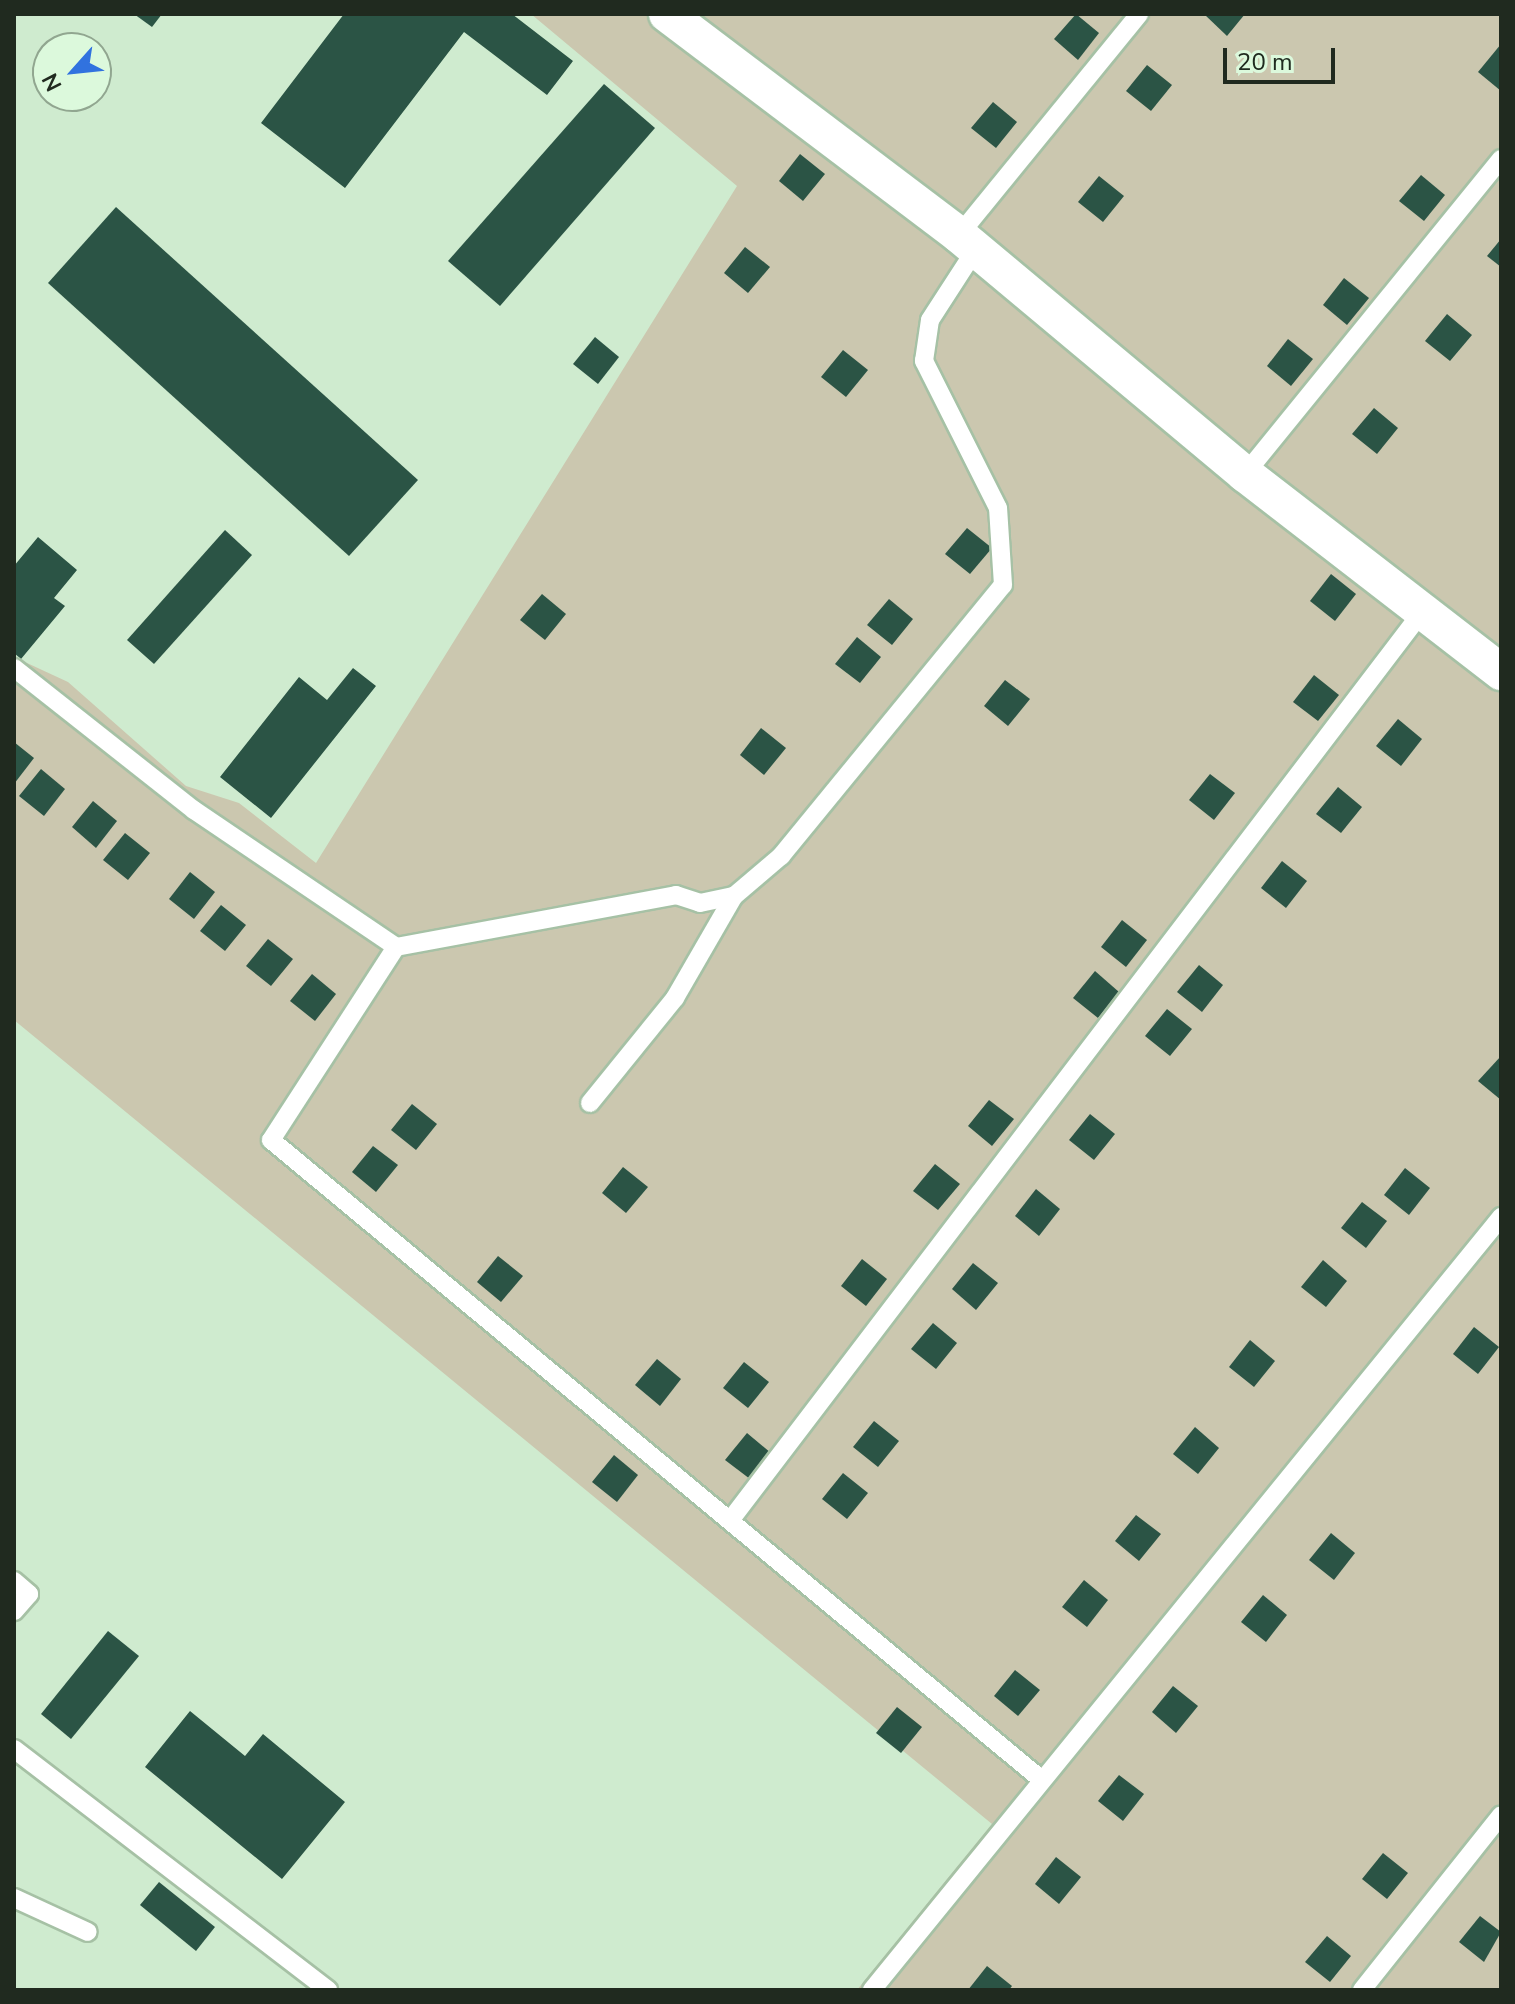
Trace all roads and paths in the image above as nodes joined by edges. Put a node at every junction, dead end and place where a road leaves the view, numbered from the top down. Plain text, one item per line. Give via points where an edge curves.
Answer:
1 (1139, 14) edge
2 (671, 15) edge
3 (1501, 159) edge
4 (968, 242) junction
5 (1245, 474) junction
6 (1422, 612) junction
7 (14, 668) edge
8 (1501, 672) edge
9 (734, 896) junction
10 (396, 947) junction
11 (590, 1103) dead end
12 (1501, 1217) edge
13 (732, 1518) junction
14 (14, 1581) edge
15 (14, 1611) edge
16 (14, 1749) edge
17 (1042, 1780) junction
18 (1501, 1815) edge
19 (14, 1898) edge
20 (88, 1932) dead end
21 (328, 1990) edge
22 (872, 1990) edge
23 (1362, 1990) edge

1 - 4 lane
2 - 4 street
3 - 5 lane
4 - 5 street
4 - 9 lane via 930,320 924,361 998,508 1003,585 781,856
5 - 6 street
6 - 8 street
6 - 13 lane
7 - 10 lane via 194,810
9 - 10 lane via 700,903 676,895
9 - 11 lane via 675,998
10 - 13 lane via 271,1140
12 - 17 lane
13 - 17 lane
14 - 15 lane via 29,1594
16 - 21 lane
17 - 22 lane
18 - 23 lane
19 - 20 lane

